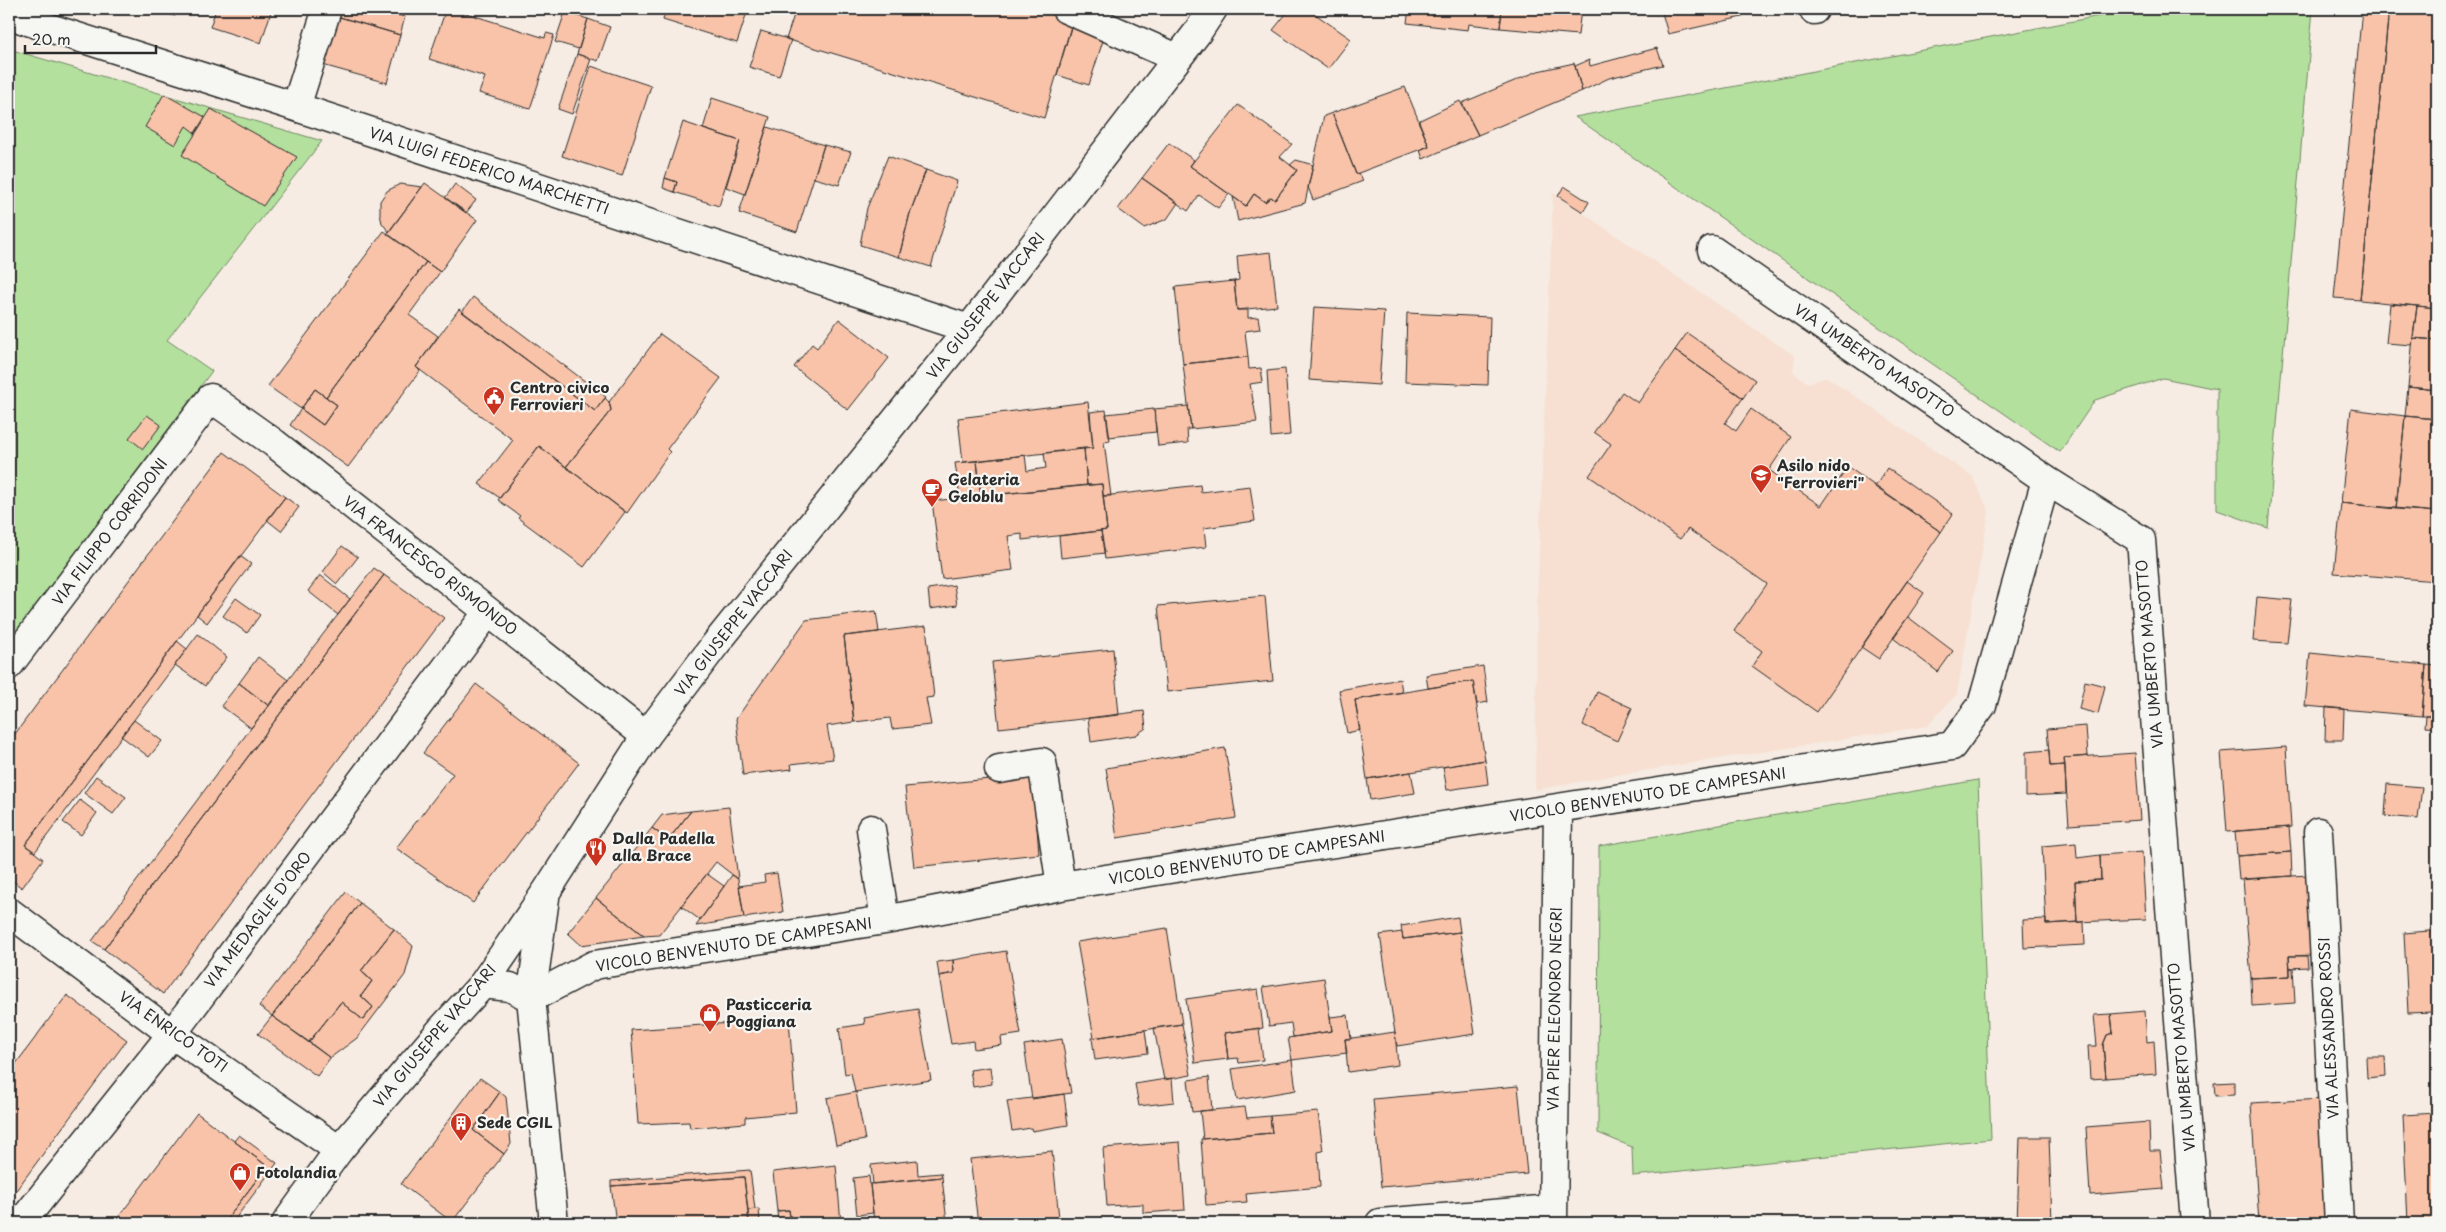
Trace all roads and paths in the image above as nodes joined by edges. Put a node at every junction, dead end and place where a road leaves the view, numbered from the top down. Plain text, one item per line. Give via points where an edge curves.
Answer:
1 (327, 9) edge
2 (1066, 9) edge
3 (1213, 9) edge
4 (9, 15) edge
5 (1177, 58) junction
6 (296, 107) junction
7 (1712, 250) dead end
8 (969, 329) junction
9 (211, 398) joint
10 (2046, 480) junction
11 (488, 612) junction
12 (9, 665) edge
13 (646, 736) junction
14 (999, 769) dead end
15 (1558, 810) junction
16 (871, 829) dead end
17 (2318, 832) dead end
18 (1061, 886) junction
19 (546, 892) junction
20 (9, 912) edge
21 (885, 920) junction
22 (483, 984) junction
23 (531, 998) junction
24 (172, 1034) junction
25 (339, 1150) junction
26 (1553, 1216) edge
27 (21, 1223) edge
28 (286, 1223) edge
29 (554, 1223) edge
30 (1380, 1223) edge
31 (2195, 1223) edge
32 (2339, 1223) edge

1 - 6 street
2 - 5 street
3 - 5 street, VIA GIUSEPPE VACCARI
4 - 6 street, VIA LUIGI FEDERICO MARCHETTI
5 - 8 street, VIA GIUSEPPE VACCARI
6 - 8 street, VIA LUIGI FEDERICO MARCHETTI
7 - 10 street, VIA UMBERTO MASOTTO
8 - 13 street, VIA GIUSEPPE VACCARI via 714,646
9 - 11 street, VIA FRANCESCO RISMONDO via 274,443
9 - 12 street, VIA FILIPPO CORRIDONI
10 - 15 street, VICOLO BENVENUTO DE CAMPESANI via 1982,705 1952,746
10 - 31 street, VIA UMBERTO MASOTTO via 2141,540
11 - 13 street, VIA FRANCESCO RISMONDO
11 - 24 street, VIA MEDAGLIE D'ORO
13 - 19 street, VIA GIUSEPPE VACCARI
14 - 18 street via 1042,762
15 - 18 street, VICOLO BENVENUTO DE CAMPESANI
15 - 26 street, VIA PIER ELEONORO NEGRI
16 - 21 street, VICOLO BENVENUTO DE CAMPESANI
17 - 32 street, VIA ALESSANDRO ROSSI
18 - 21 street, VICOLO BENVENUTO DE CAMPESANI
19 - 22 street, VIA GIUSEPPE VACCARI
19 - 23 street
20 - 24 street, VIA ENRICO TOTI
21 - 23 street, VICOLO BENVENUTO DE CAMPESANI via 594,965
22 - 23 street via 510,987
22 - 25 street, VIA GIUSEPPE VACCARI
23 - 29 street
24 - 25 street, VIA ENRICO TOTI
24 - 27 street, VIA MEDAGLIE D'ORO
25 - 28 street, VIA GIUSEPPE VACCARI
26 - 30 street, VIA PIER ELEONORO NEGRI

